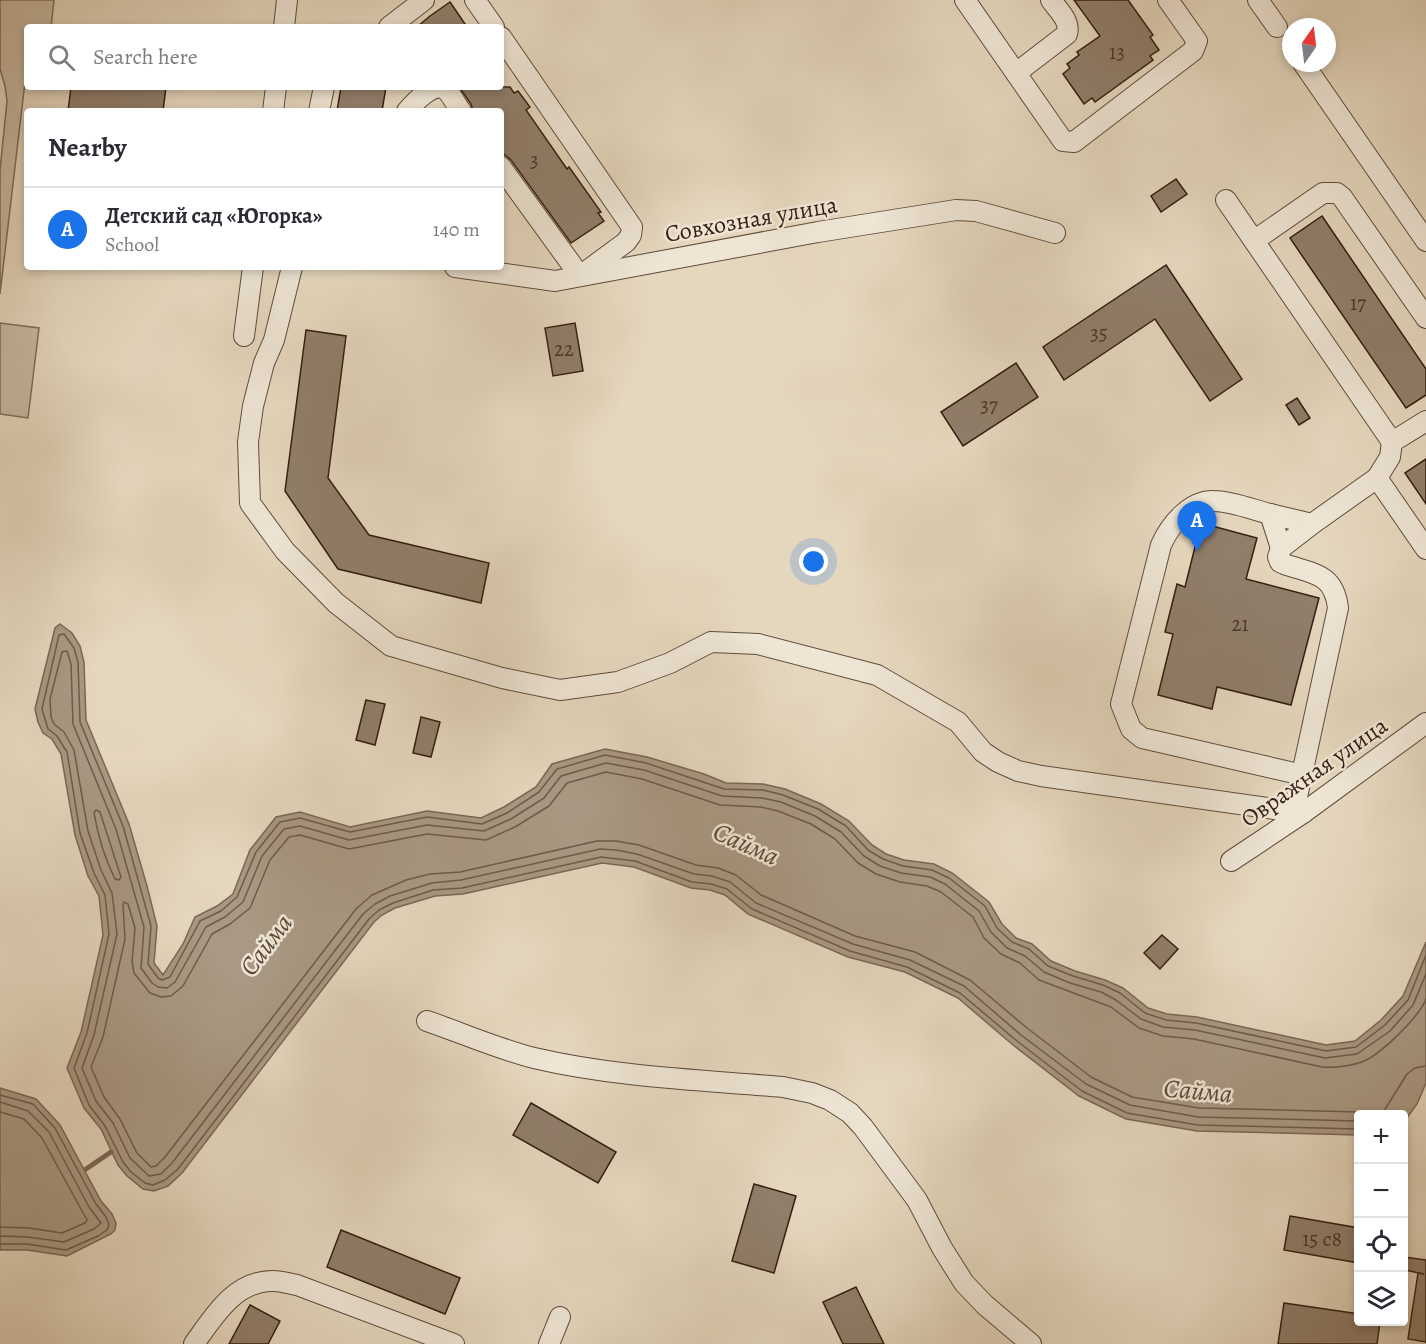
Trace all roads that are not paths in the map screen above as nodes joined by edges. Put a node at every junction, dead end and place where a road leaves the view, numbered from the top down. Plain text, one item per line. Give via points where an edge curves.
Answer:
1 (287, 0) edge
2 (424, 0) edge
3 (475, 0) edge
4 (965, 0) edge
5 (1051, 0) edge
6 (1168, 0) edge
7 (1258, 0) edge
8 (284, 24) edge
9 (393, 24) edge
10 (492, 24) edge
11 (1277, 27) dead end
12 (504, 42) edge
13 (1309, 72) edge
14 (1016, 73) junction
15 (276, 90) edge
16 (323, 90) edge
17 (431, 90) edge
18 (446, 90) edge
19 (273, 108) edge
20 (320, 108) edge
21 (410, 108) edge
22 (459, 108) edge
23 (504, 171) edge
24 (1226, 200) dead end
25 (1055, 233) dead end
26 (1255, 240) junction
27 (1426, 241) edge
28 (253, 270) edge
29 (291, 270) edge
30 (476, 270) edge
31 (580, 276) junction
32 (1426, 318) edge
33 (244, 336) dead end
34 (1426, 420) edge
35 (1392, 442) junction
36 (1377, 478) junction
37 (1270, 514) junction
38 (1312, 524) junction
39 (1281, 548) junction
40 (1426, 549) edge
41 (1426, 723) edge
42 (1302, 775) junction
43 (1298, 812) junction
44 (1231, 861) dead end
45 (427, 1021) dead end
46 (560, 1317) dead end
47 (194, 1344) edge
48 (454, 1344) edge
49 (549, 1344) edge
50 (1031, 1344) edge

1 - 8 street
2 - 9 street
3 - 10 street
4 - 14 street
5 - 14 street via 1069,28
6 - 14 street via 1197,41 1193,51 1074,142 1062,141
7 - 11 street
12 - 31 street via 632,227 626,242
13 - 27 street
15 - 19 street
16 - 20 street
17 - 21 street
18 - 22 street
23 - 31 street
24 - 26 street
25 - 31 street, Совхозная улица via 956,210
26 - 32 street via 1323,193 1337,193
26 - 35 street
28 - 33 street
29 - 43 street via 253,406 248,442 250,503 285,551 336,603 391,646 502,678 560,690 618,682 670,663 711,642 758,644 877,675 958,722 983,752 1018,771
30 - 31 street, Совхозная улица via 555,281
34 - 35 street
35 - 36 street
36 - 38 street
36 - 40 street
37 - 38 street
37 - 39 street
37 - 42 street via 1204,502 1185,512 1170,528 1161,545 1121,704 1131,729 1142,738
38 - 39 street
39 - 42 street via 1280,562 1318,574 1330,583 1338,608
41 - 43 street, Овражная улица
42 - 43 street
43 - 44 street, Овражная улица
45 - 50 street via 564,1064 783,1088 830,1100 864,1127 917,1200 964,1283
46 - 49 street
47 - 48 street via 227,1299 251,1284 274,1281 297,1285

